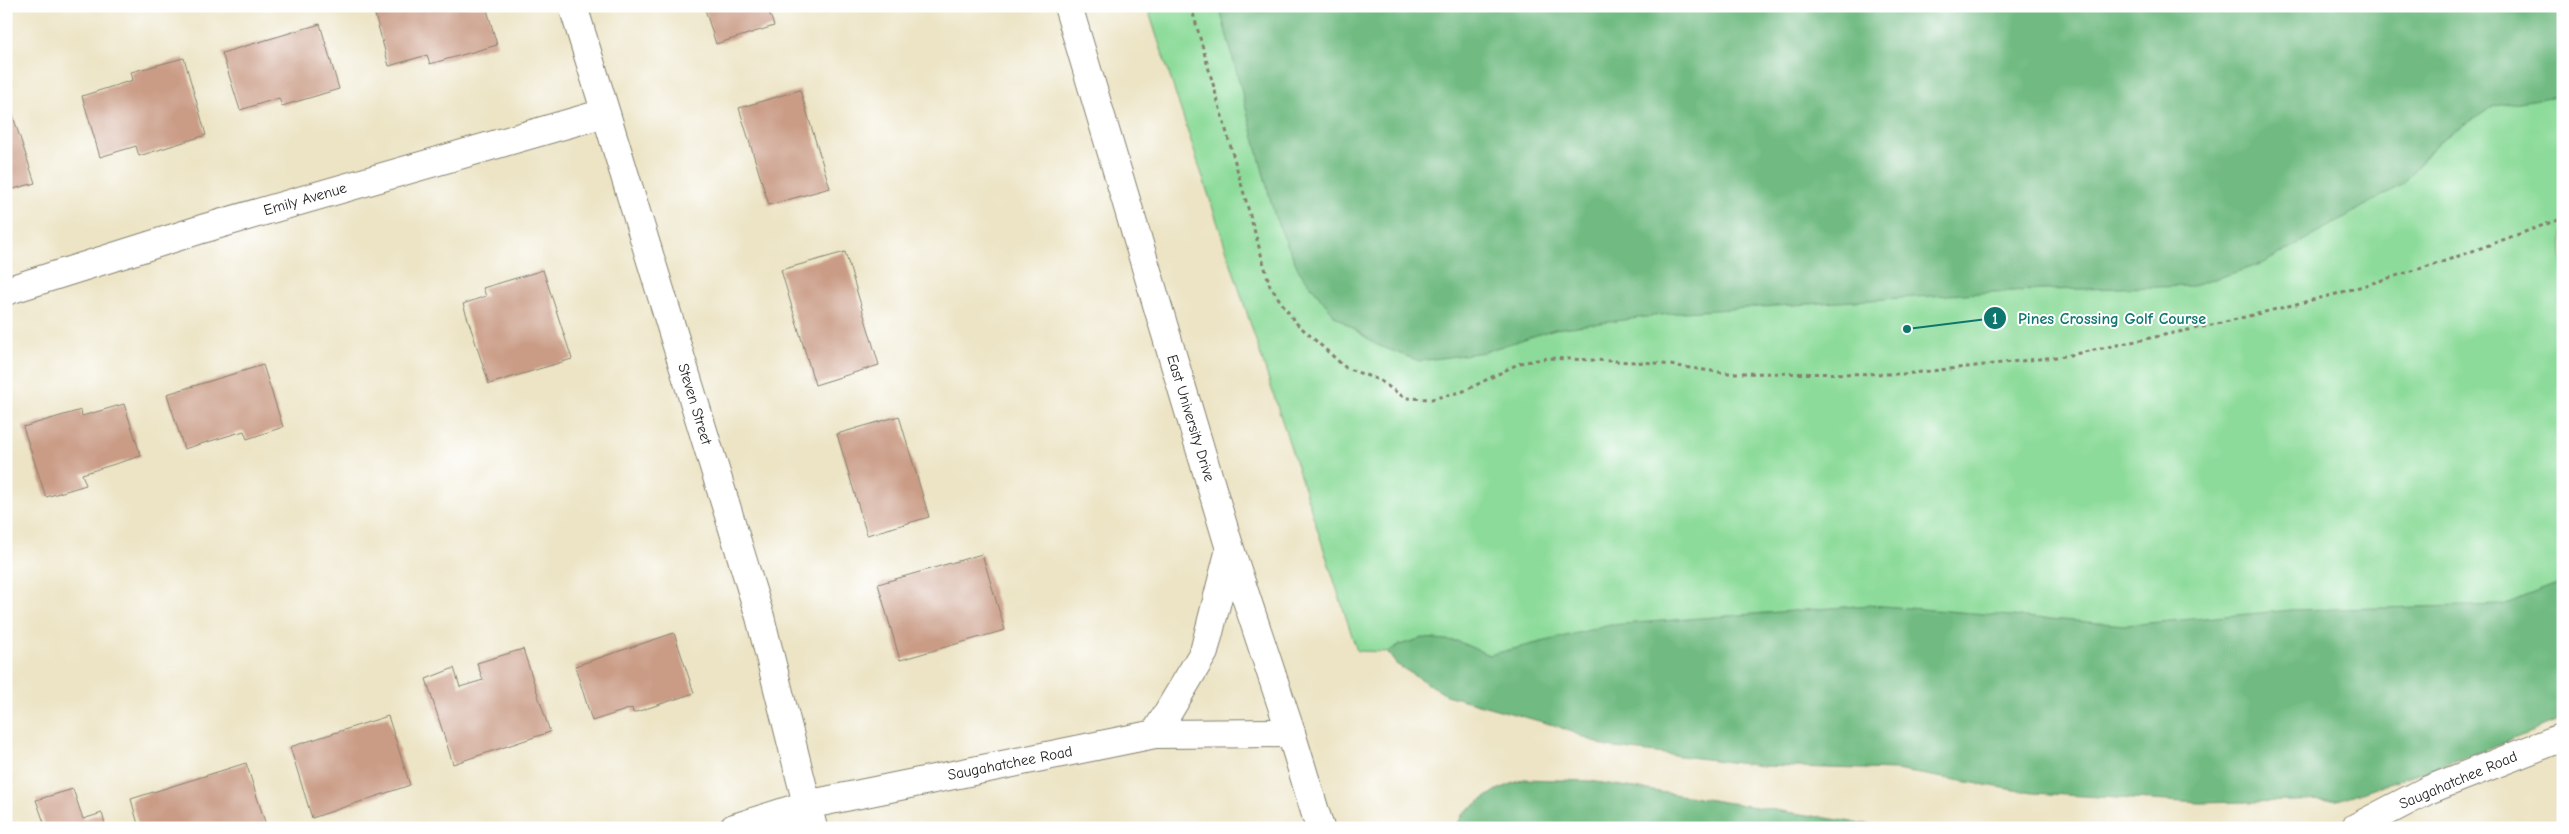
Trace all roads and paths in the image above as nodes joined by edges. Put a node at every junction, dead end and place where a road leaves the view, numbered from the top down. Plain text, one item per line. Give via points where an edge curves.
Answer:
1 (572, 6) edge
2 (1068, 6) edge
3 (1191, 6) edge
4 (606, 113) junction
5 (2563, 218) edge
6 (6, 291) edge
7 (1230, 549) junction
8 (1291, 733) junction
9 (1155, 734) junction
10 (2563, 737) edge
11 (809, 816) edge
12 (734, 828) edge
13 (1320, 828) edge
14 (2355, 828) edge

1 - 4 street, Steven Street
2 - 7 street, East University Drive
3 - 5 path via 1270,286 1295,322 1346,368 1379,380 1405,398 1432,399 1464,391 1520,363 1548,358 1656,363 1725,374 1904,374 2065,356 2221,323 2336,294 2445,261
4 - 6 street, Emily Avenue via 202,229
4 - 11 street, Steven Street via 760,617
7 - 8 street, East University Drive
7 - 9 street via 1204,652
8 - 9 street, Saugahatchee Road
8 - 13 street, East University Drive
9 - 11 street, Saugahatchee Road
10 - 14 street, Saugahatchee Road via 2428,790
11 - 12 street, Saugahatchee Road

